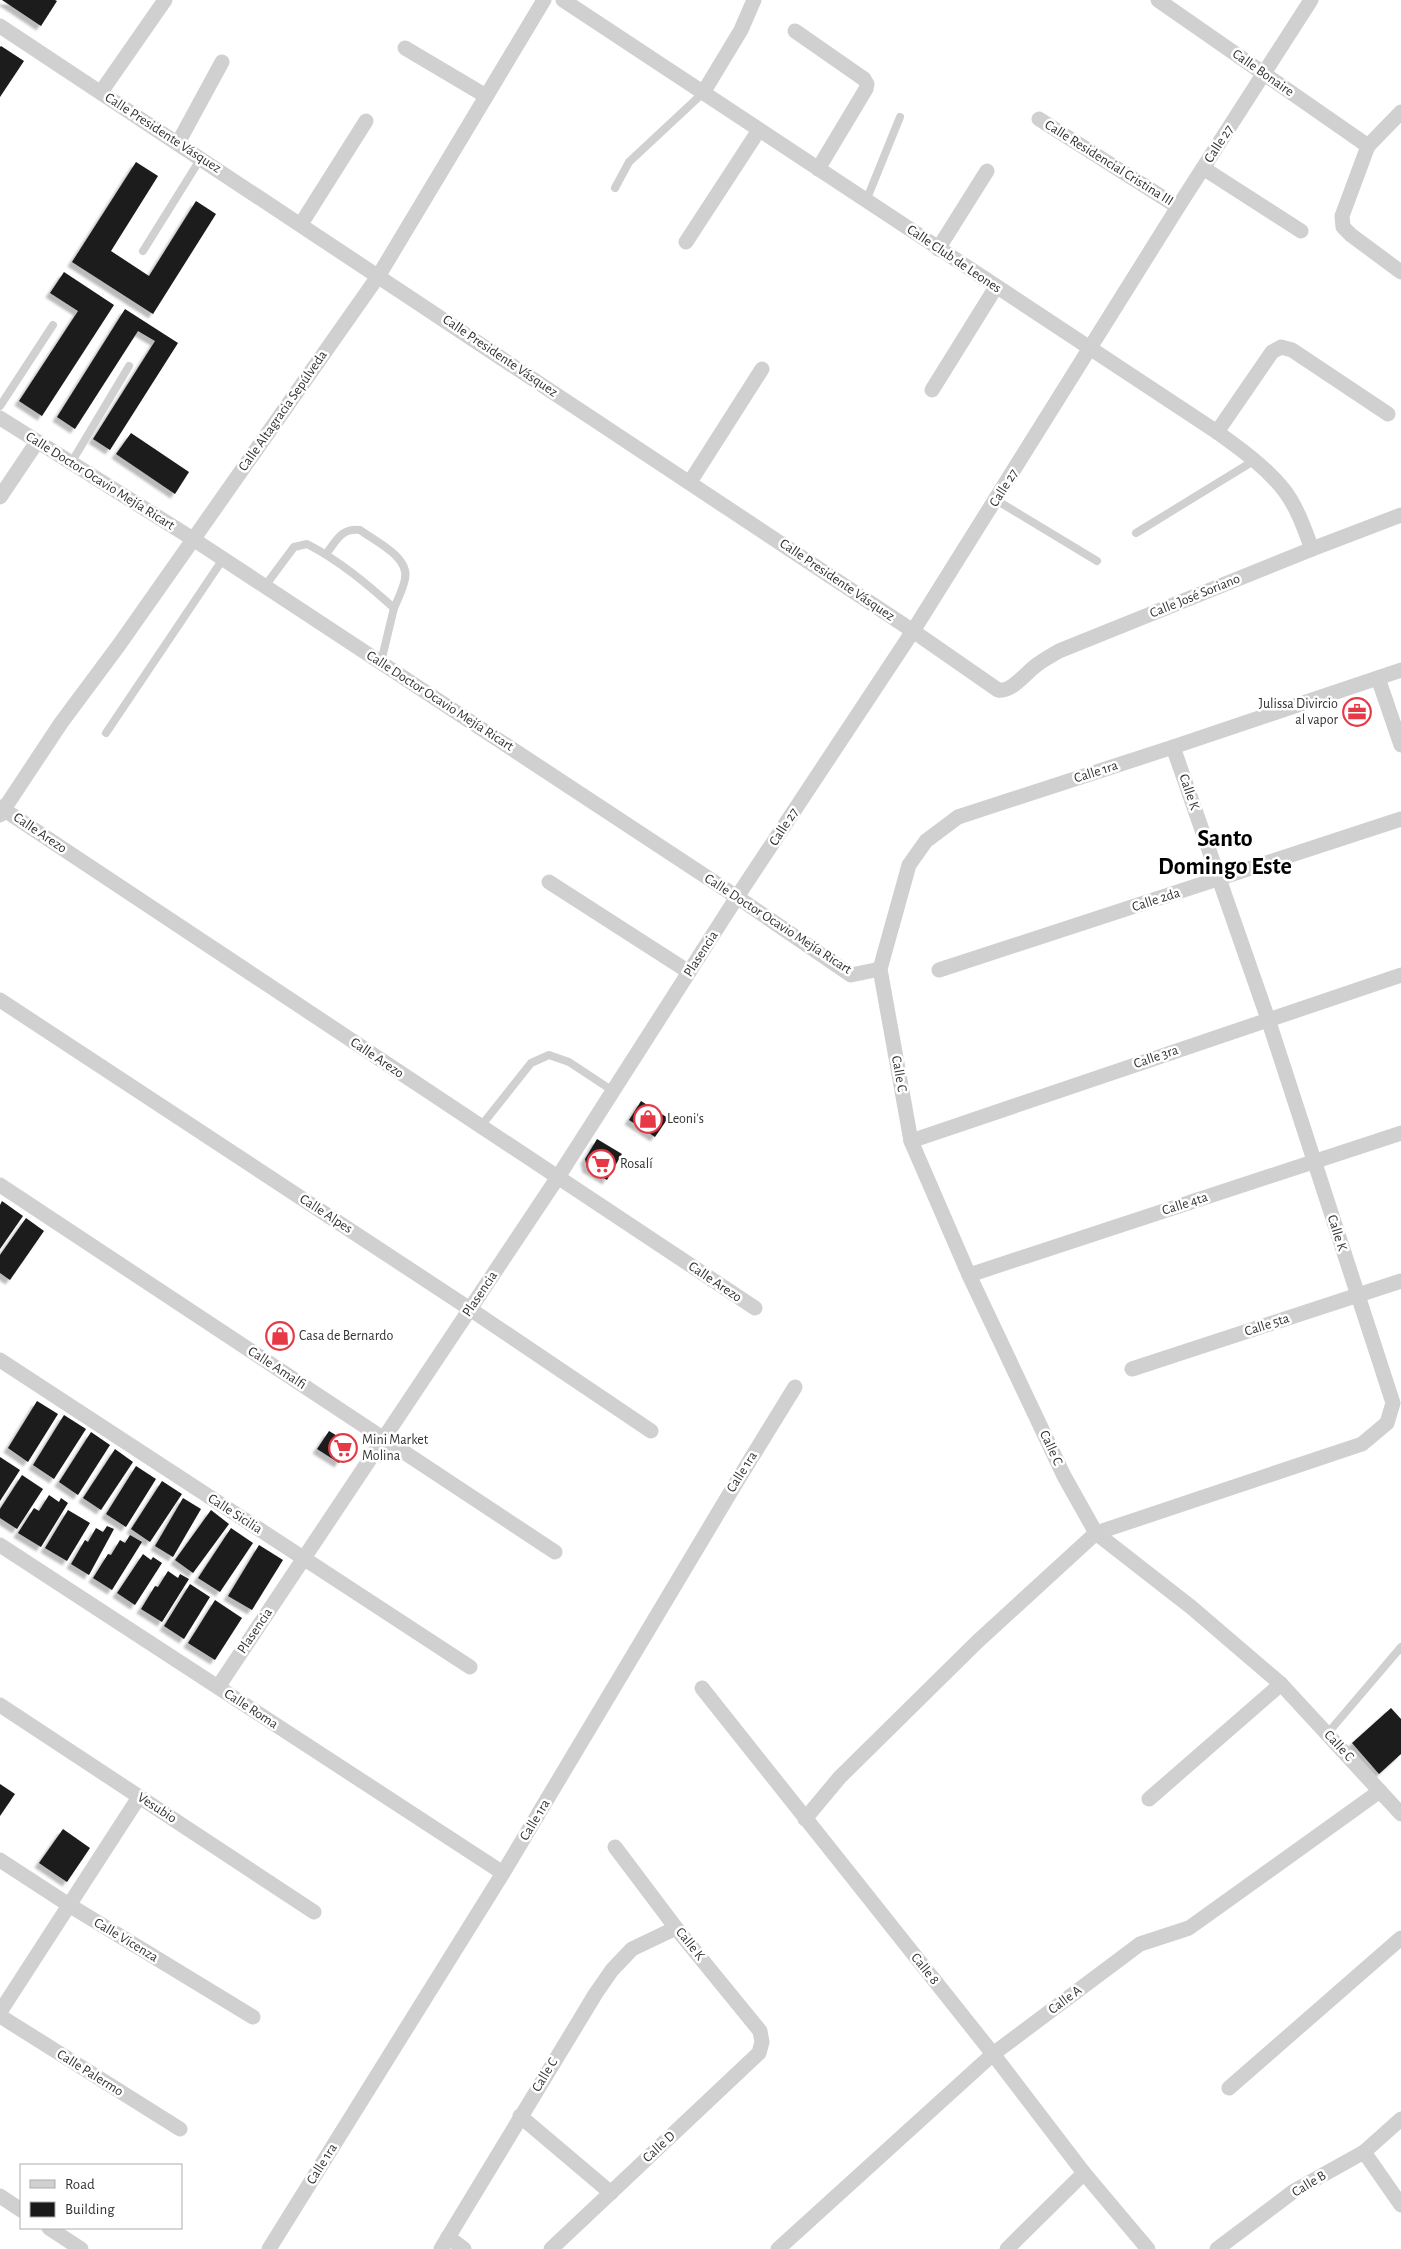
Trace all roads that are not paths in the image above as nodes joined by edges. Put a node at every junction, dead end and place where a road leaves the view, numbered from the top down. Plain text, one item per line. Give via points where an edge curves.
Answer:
1 (165, 0) edge
2 (544, 0) edge
3 (563, 0) edge
4 (754, 0) edge
5 (1311, 0) edge
6 (1164, 1) edge
7 (0, 26) edge
8 (795, 31) dead end
9 (405, 48) dead end
10 (222, 62) dead end
11 (1265, 74) junction
12 (101, 92) junction
13 (703, 93) junction
14 (486, 96) junction
15 (1401, 112) edge
16 (900, 117) dead end
17 (1039, 119) dead end
18 (366, 121) dead end
19 (759, 130) junction
20 (178, 143) junction
21 (1368, 146) junction
22 (201, 158) junction
23 (1203, 168) junction
24 (818, 169) junction
25 (987, 171) dead end
26 (615, 188) dead end
27 (866, 201) junction
28 (1178, 207) junction
29 (301, 224) junction
30 (1301, 231) dead end
31 (686, 242) dead end
32 (938, 249) junction
33 (143, 252) dead end
34 (1401, 272) edge
35 (379, 275) junction
36 (996, 287) junction
37 (53, 325) dead end
38 (1089, 349) junction
39 (129, 366) dead end
40 (762, 369) dead end
41 (932, 390) dead end
42 (0, 406) edge
43 (1388, 414) dead end
44 (0, 418) edge
45 (1217, 432) junction
46 (37, 442) junction
47 (1255, 460) junction
48 (71, 463) junction
49 (690, 482) junction
50 (0, 497) edge
51 (996, 500) junction
52 (1401, 515) edge
53 (1136, 533) dead end
54 (193, 539) junction
55 (1312, 548) junction
56 (326, 554) junction
57 (223, 558) junction
58 (1096, 561) dead end
59 (265, 586) junction
60 (394, 608) junction
61 (913, 631) junction
62 (381, 662) junction
63 (1401, 670) edge
64 (1378, 678) junction
65 (998, 690) joint
66 (106, 733) dead end
67 (1401, 745) edge
68 (1173, 748) junction
69 (1, 810) edge
70 (1401, 819) edge
71 (1219, 880) junction
72 (549, 882) dead end
73 (737, 897) junction
74 (880, 969) junction
75 (940, 970) dead end
76 (690, 972) junction
77 (1401, 975) edge
78 (0, 1000) edge
79 (1268, 1019) junction
80 (614, 1091) junction
81 (481, 1126) junction
82 (1401, 1133) edge
83 (911, 1141) junction
84 (1314, 1162) junction
85 (558, 1177) junction
86 (0, 1185) edge
87 (969, 1275) junction
88 (1401, 1281) edge
89 (1358, 1296) junction
90 (755, 1308) dead end
91 (470, 1309) junction
92 (0, 1360) edge
93 (1132, 1368) dead end
94 (795, 1387) dead end
95 (651, 1431) dead end
96 (384, 1438) junction
97 (1096, 1533) junction
98 (0, 1545) edge
99 (554, 1552) dead end
100 (304, 1559) junction
101 (1401, 1647) edge
102 (470, 1667) dead end
103 (1281, 1684) junction
104 (218, 1687) junction
105 (702, 1688) dead end
106 (0, 1705) edge
107 (1327, 1734) junction
108 (1380, 1791) junction
109 (139, 1797) junction
110 (1149, 1799) dead end
111 (1401, 1814) edge
112 (805, 1819) junction
113 (615, 1847) dead end
114 (0, 1860) edge
115 (503, 1872) junction
116 (69, 1905) junction
117 (314, 1912) dead end
118 (676, 1928) junction
119 (1401, 1938) edge
120 (0, 2012) edge
121 (0, 2016) edge
122 (253, 2017) dead end
123 (762, 2042) joint
124 (993, 2054) junction
125 (1229, 2088) dead end
126 (520, 2116) junction
127 (1401, 2119) edge
128 (180, 2129) dead end
129 (1364, 2152) junction
130 (1084, 2173) junction
131 (611, 2193) junction
132 (0, 2196) edge
133 (1401, 2205) edge
134 (20, 2209) edge
135 (51, 2229) edge
136 (445, 2243) edge
137 (81, 2249) edge
138 (268, 2249) edge
139 (464, 2249) edge
140 (551, 2249) edge
141 (778, 2249) edge
142 (1006, 2249) edge
143 (1148, 2249) edge
144 (1217, 2249) edge

1 - 12 street
2 - 14 street, Calle Altagracia Sepúlveda
3 - 13 street, Calle Club de Leones
4 - 13 street via 741,30
5 - 11 street, Calle 27
6 - 11 street, Calle Bonaire
7 - 12 street, Calle Presidente Vásquez
8 - 24 street via 864,78 867,84
9 - 14 street
10 - 20 street
11 - 21 street, Calle Bonaire
11 - 23 street, Calle 27
12 - 20 street, Calle Presidente Vásquez
13 - 19 street, Calle Club de Leones
13 - 26 lane via 629,162
14 - 35 street, Calle Altagracia Sepúlveda
15 - 21 street
16 - 27 lane
17 - 28 street, Calle Residencial Cristina III
18 - 29 street
19 - 24 street, Calle Club de Leones
19 - 31 street
20 - 22 street, Calle Presidente Vásquez
21 - 34 street via 1342,216 1343,227
22 - 29 street, Calle Presidente Vásquez
22 - 33 lane
23 - 28 street, Calle 27
23 - 30 street
24 - 27 street, Calle Club de Leones
25 - 32 street
27 - 32 street, Calle Club de Leones
28 - 38 street, Calle 27
29 - 35 street, Calle Presidente Vásquez
32 - 36 street, Calle Club de Leones
35 - 49 street, Calle Presidente Vásquez
35 - 54 street, Calle Altagracia Sepúlveda
36 - 38 street, Calle Club de Leones
36 - 41 street
37 - 42 lane
38 - 45 street, Calle Club de Leones
38 - 51 street, Calle 27
39 - 48 lane
40 - 49 street
43 - 45 street via 1292,350 1281,347 1272,352
44 - 46 street, Calle Doctor Ocavio Mejía Ricart
45 - 47 street, Calle Club de Leones
46 - 48 street, Calle Doctor Ocavio Mejía Ricart
46 - 50 street
47 - 53 lane
47 - 55 street, Calle Club de Leones via 1284,490 1297,511
48 - 54 street, Calle Doctor Ocavio Mejía Ricart
49 - 61 street, Calle Presidente Vásquez
51 - 58 lane
51 - 61 street, Calle 27
52 - 55 street, Calle José Soriano
54 - 57 street, Calle Doctor Ocavio Mejía Ricart
54 - 69 street, Calle Altagracia Sepúlveda
55 - 65 street, Calle José Soriano via 1059,651 1037,664 1010,688
56 - 59 lane via 307,544 294,547
56 - 60 lane
56 - 60 lane via 345,530 352,529 360,530 400,559 406,578
57 - 59 street, Calle Doctor Ocavio Mejía Ricart
57 - 66 lane
59 - 62 street, Calle Doctor Ocavio Mejía Ricart
60 - 62 lane
61 - 65 street, Calle Presidente Vásquez
61 - 73 street, Calle 27
62 - 73 street, Calle Doctor Ocavio Mejía Ricart
63 - 64 street, Calle 1ra
64 - 67 street
64 - 68 street, Calle 1ra
68 - 71 street, Calle K
68 - 74 street, Calle 1ra via 958,817 926,841 909,865
69 - 81 street, Calle Arezo
70 - 71 street, Calle 2da
71 - 75 street, Calle 2da
71 - 79 street, Calle K
72 - 76 street
73 - 74 street, Calle Doctor Ocavio Mejía Ricart via 851,975
73 - 76 street, Plasencia
74 - 83 street, Calle C
76 - 80 street, Plasencia
77 - 79 street, Calle 3ra
78 - 91 street, Calle Alpes
79 - 83 street, Calle 3ra
79 - 84 street, Calle K
80 - 81 lane via 569,1062 549,1055 531,1063
80 - 85 street, Plasencia
81 - 85 street, Calle Arezo
82 - 84 street, Calle 4ta
83 - 87 street, Calle C
84 - 87 street, Calle 4ta
84 - 89 street, Calle K
85 - 90 street, Calle Arezo
85 - 91 street, Plasencia
86 - 96 street, Calle Amalfi
87 - 97 street, Calle C via 1064,1476
88 - 89 street, Calle 5ta
89 - 93 street, Calle 5ta
89 - 97 street, Calle K via 1393,1403 1387,1423 1362,1444
91 - 95 street, Calle Alpes
91 - 96 street, Plasencia
92 - 100 street, Calle Sicilia
94 - 115 street, Calle 1ra
96 - 99 street, Calle Amalfi
96 - 100 street, Plasencia
97 - 103 street, Calle C via 1191,1607
97 - 112 street via 977,1642 840,1777
98 - 104 street, Calle Roma
100 - 102 street, Calle Sicilia
100 - 104 street, Plasencia
101 - 107 lane
103 - 107 street, Calle C
103 - 110 street
104 - 115 street, Calle Roma
105 - 112 street, Calle 8
106 - 109 street, Vesubio
107 - 108 street, Calle C
108 - 111 street, Calle C
108 - 124 street, Calle A via 1189,1928 1140,1944
109 - 116 street
109 - 117 street, Vesubio
112 - 124 street, Calle 8
113 - 118 street, Calle K
114 - 116 street, Calle Vicenza
115 - 138 street, Calle 1ra
116 - 120 street
116 - 122 street, Calle Vicenza
118 - 123 street, Calle K via 760,2031
118 - 126 street, Calle C via 632,1949 612,1970
119 - 125 street
121 - 128 street, Calle Palermo
123 - 131 street, Calle D via 759,2053
124 - 130 street, Calle 8
124 - 141 street, Calle A
126 - 131 street
126 - 136 street, Calle C
127 - 129 street, Calle B
129 - 133 street
129 - 144 street, Calle B via 1294,2191
130 - 142 street
130 - 143 street, Calle 8
131 - 140 street, Calle D
132 - 134 street
135 - 137 street
136 - 139 street

